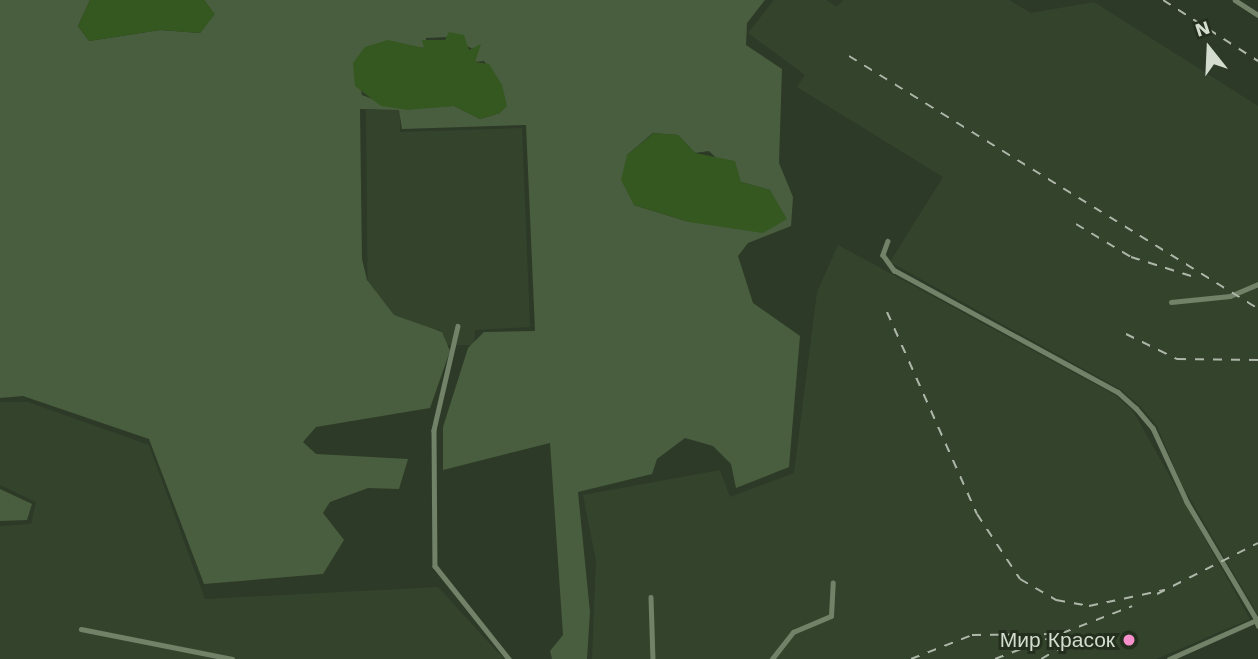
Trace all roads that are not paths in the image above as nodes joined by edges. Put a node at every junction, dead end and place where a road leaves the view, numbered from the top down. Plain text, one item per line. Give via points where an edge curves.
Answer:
1 (1235, 0) edge
2 (1258, 15) edge
3 (888, 241) dead end
4 (1258, 284) edge
5 (1171, 302) dead end
6 (458, 326) dead end
7 (833, 583) dead end
8 (651, 597) dead end
9 (1257, 622) edge
10 (81, 629) dead end
11 (232, 659) edge
12 (509, 659) edge
13 (653, 659) edge
14 (772, 659) edge
15 (1169, 659) edge

1 - 2 street
3 - 9 street via 883,255 894,270 1118,392 1136,408 1153,428 1182,493
4 - 5 street via 1230,296
6 - 12 street via 434,430 435,566
7 - 14 street via 831,616 793,632
8 - 13 street
9 - 15 street
10 - 11 street

